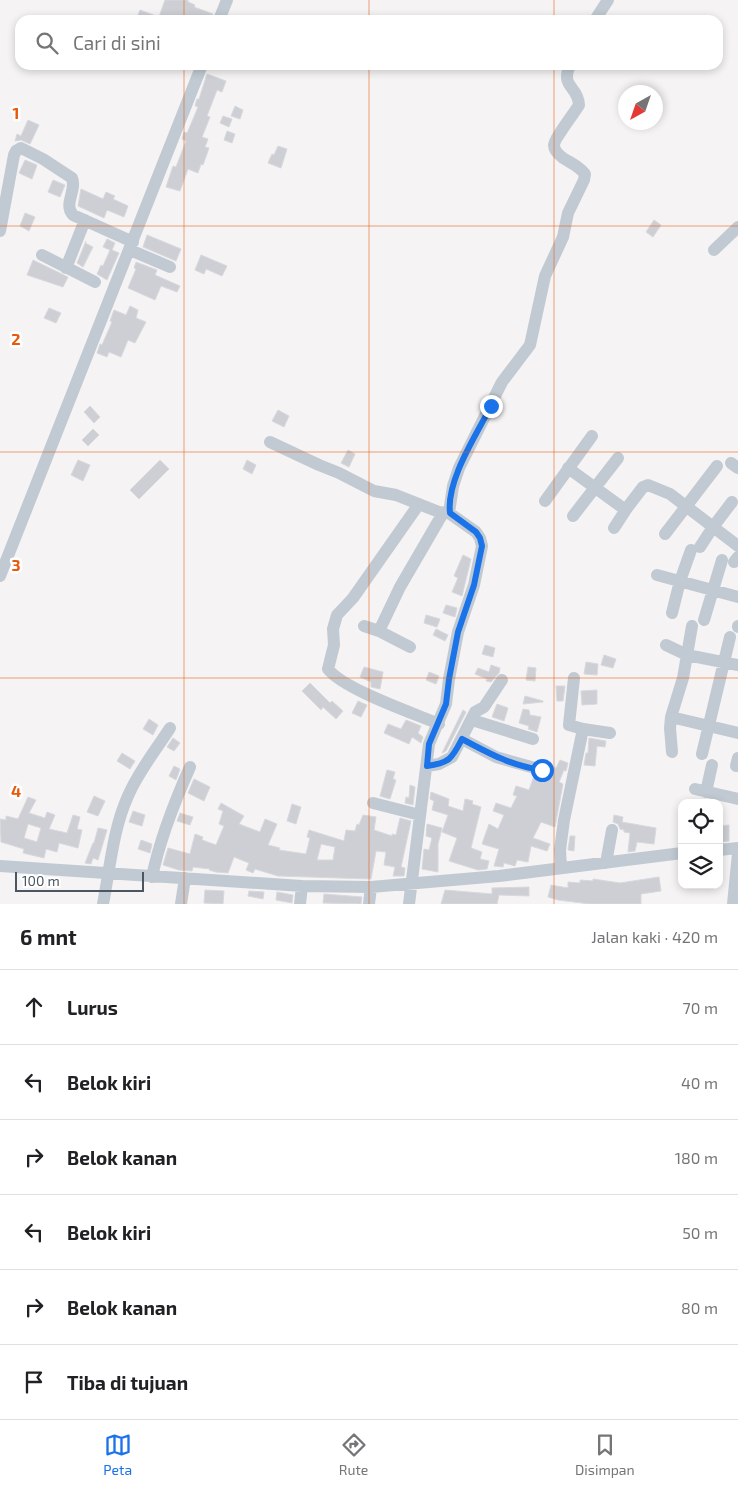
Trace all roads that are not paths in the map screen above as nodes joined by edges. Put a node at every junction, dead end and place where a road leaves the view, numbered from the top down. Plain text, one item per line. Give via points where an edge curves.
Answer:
1 (227, 0) edge
2 (608, 0) edge
3 (221, 15) edge
4 (598, 15) edge
5 (200, 70) edge
6 (568, 70) edge
7 (85, 220) junction
8 (738, 227) edge
9 (0, 231) edge
10 (132, 246) junction
11 (714, 250) dead end
12 (42, 255) dead end
13 (170, 266) dead end
14 (66, 268) junction
15 (94, 282) dead end
16 (592, 436) dead end
17 (270, 442) dead end
18 (618, 458) dead end
19 (717, 466) dead end
20 (568, 468) junction
21 (595, 487) junction
22 (544, 501) dead end
23 (732, 502) dead end
24 (419, 504) junction
25 (686, 506) junction
26 (627, 508) junction
27 (446, 513) junction
28 (573, 516) dead end
29 (713, 527) junction
30 (614, 528) dead end
31 (665, 534) dead end
32 (738, 546) edge
33 (731, 560) edge
34 (657, 575) dead end
35 (0, 576) edge
36 (680, 581) junction
37 (713, 590) junction
38 (738, 597) edge
39 (672, 613) dead end
40 (364, 626) dead end
41 (735, 630) edge
42 (379, 631) junction
43 (666, 645) dead end
44 (410, 647) dead end
45 (687, 654) junction
46 (725, 662) junction
47 (738, 665) edge
48 (574, 678) dead end
49 (502, 680) dead end
50 (671, 717) junction
51 (472, 720) junction
52 (439, 724) junction
53 (709, 726) junction
54 (170, 728) dead end
55 (583, 729) junction
56 (610, 733) dead end
57 (738, 733) edge
58 (462, 739) junction
59 (533, 739) dead end
60 (672, 752) dead end
61 (702, 754) dead end
62 (712, 765) dead end
63 (427, 766) junction
64 (190, 767) dead end
65 (542, 770) dead end
66 (738, 799) edge
67 (373, 803) dead end
68 (420, 816) junction
69 (612, 830) dead end
70 (738, 848) edge
71 (723, 850) edge
72 (678, 854) edge
73 (738, 861) edge
74 (606, 863) junction
75 (0, 866) edge
76 (561, 868) junction
77 (109, 874) junction
78 (152, 877) junction
79 (186, 878) junction
80 (410, 884) junction
81 (302, 886) junction
82 (372, 887) junction
83 (103, 904) edge
84 (181, 904) edge
85 (300, 904) edge
86 (370, 904) edge
87 (409, 904) edge
88 (733, 904) edge

1 - 3 street
2 - 4 street
5 - 10 street
6 - 27 street via 567,82 579,99 579,105 554,145 560,156 581,169 585,174 584,180 568,212 563,237 545,276 530,345 502,382 462,461
7 - 9 street via 72,215 69,210 74,184 72,178 21,148 14,155
7 - 10 street
7 - 14 street
8 - 11 street
10 - 13 street
10 - 35 street
12 - 14 street
14 - 15 street
16 - 20 street
17 - 24 street via 374,490
18 - 21 street
19 - 25 street
20 - 21 street
20 - 22 street
21 - 26 street
21 - 28 street
23 - 29 street
24 - 27 street
24 - 52 street via 353,598 337,615 328,669 337,678 368,694
25 - 26 street via 670,494 648,485
25 - 29 street
25 - 31 street
26 - 30 street
27 - 42 street via 400,586
27 - 52 street via 476,532 482,546 474,585 458,632 446,704
29 - 32 street
29 - 36 street via 696,548
33 - 37 street
34 - 36 street
36 - 37 street
36 - 39 street
37 - 38 street
37 - 45 street
40 - 42 street
41 - 46 street
42 - 44 street
43 - 45 street
45 - 46 street
45 - 50 street
46 - 47 street
46 - 53 street
48 - 55 street via 569,725
49 - 51 street
50 - 53 street
50 - 60 street
51 - 58 street
51 - 59 street
52 - 63 street via 429,744
53 - 57 street
53 - 61 street
54 - 77 street via 128,796 119,821
55 - 56 street
55 - 76 street via 564,820
58 - 63 street via 450,760
58 - 65 street via 496,757
62 - 66 street via 700,790
63 - 68 street
64 - 78 street via 161,840
67 - 68 street
68 - 80 street
69 - 74 street
70 - 71 street
72 - 74 street
73 - 88 street
74 - 76 street
75 - 77 street
76 - 80 street
77 - 78 street
77 - 83 street
78 - 79 street
79 - 81 street
79 - 84 street
80 - 82 street
80 - 87 street
81 - 82 street
81 - 85 street
82 - 86 street

